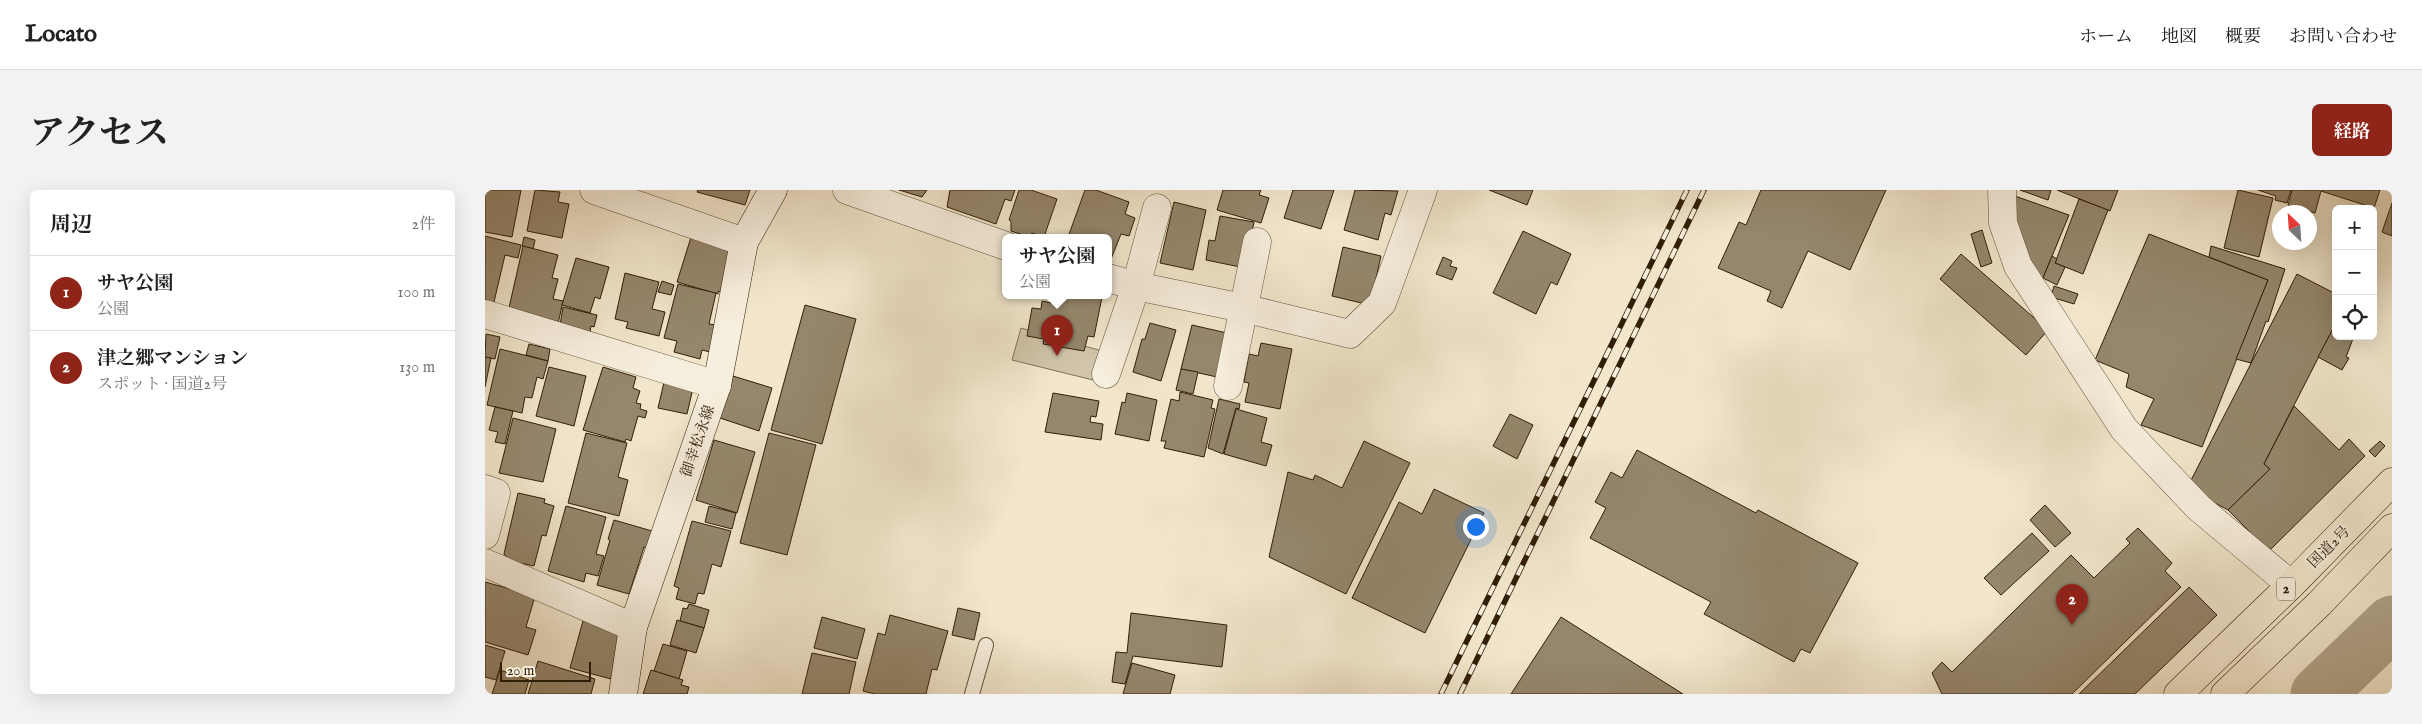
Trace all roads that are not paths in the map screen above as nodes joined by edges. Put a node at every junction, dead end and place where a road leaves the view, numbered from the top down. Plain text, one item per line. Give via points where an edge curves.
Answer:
1 (594, 190) edge
2 (773, 190) edge
3 (847, 190) edge
4 (1423, 190) edge
5 (2002, 190) edge
6 (1157, 208) dead end
7 (744, 242) junction
8 (1257, 242) dead end
9 (1002, 245) edge
10 (1112, 279) edge
11 (1136, 286) junction
12 (1243, 308) junction
13 (485, 314) edge
14 (1106, 374) dead end
15 (717, 385) junction
16 (1228, 386) dead end
17 (2392, 482) edge
18 (485, 489) edge
19 (2392, 528) edge
20 (485, 535) edge
21 (485, 563) edge
22 (2291, 585) junction
23 (633, 627) junction
24 (986, 645) dead end
25 (623, 694) edge
26 (972, 694) edge
27 (2178, 694) edge
28 (2225, 694) edge

1 - 7 street
2 - 7 street, 御幸松永線
3 - 9 street
4 - 12 street via 1382,303 1350,334
5 - 22 street via 2003,223 2018,266 2125,429 2199,508
6 - 11 street
7 - 15 street, 御幸松永線
8 - 12 street
10 - 11 street
11 - 12 street
11 - 14 street
12 - 16 street
13 - 15 street
15 - 23 street, 御幸松永線
17 - 22 highway, 国道2号 / 2
18 - 20 street via 496,492
19 - 28 highway, 2
21 - 23 street
22 - 27 highway, 国道2号 / 2
23 - 25 street, 御幸松永線
24 - 26 lane

